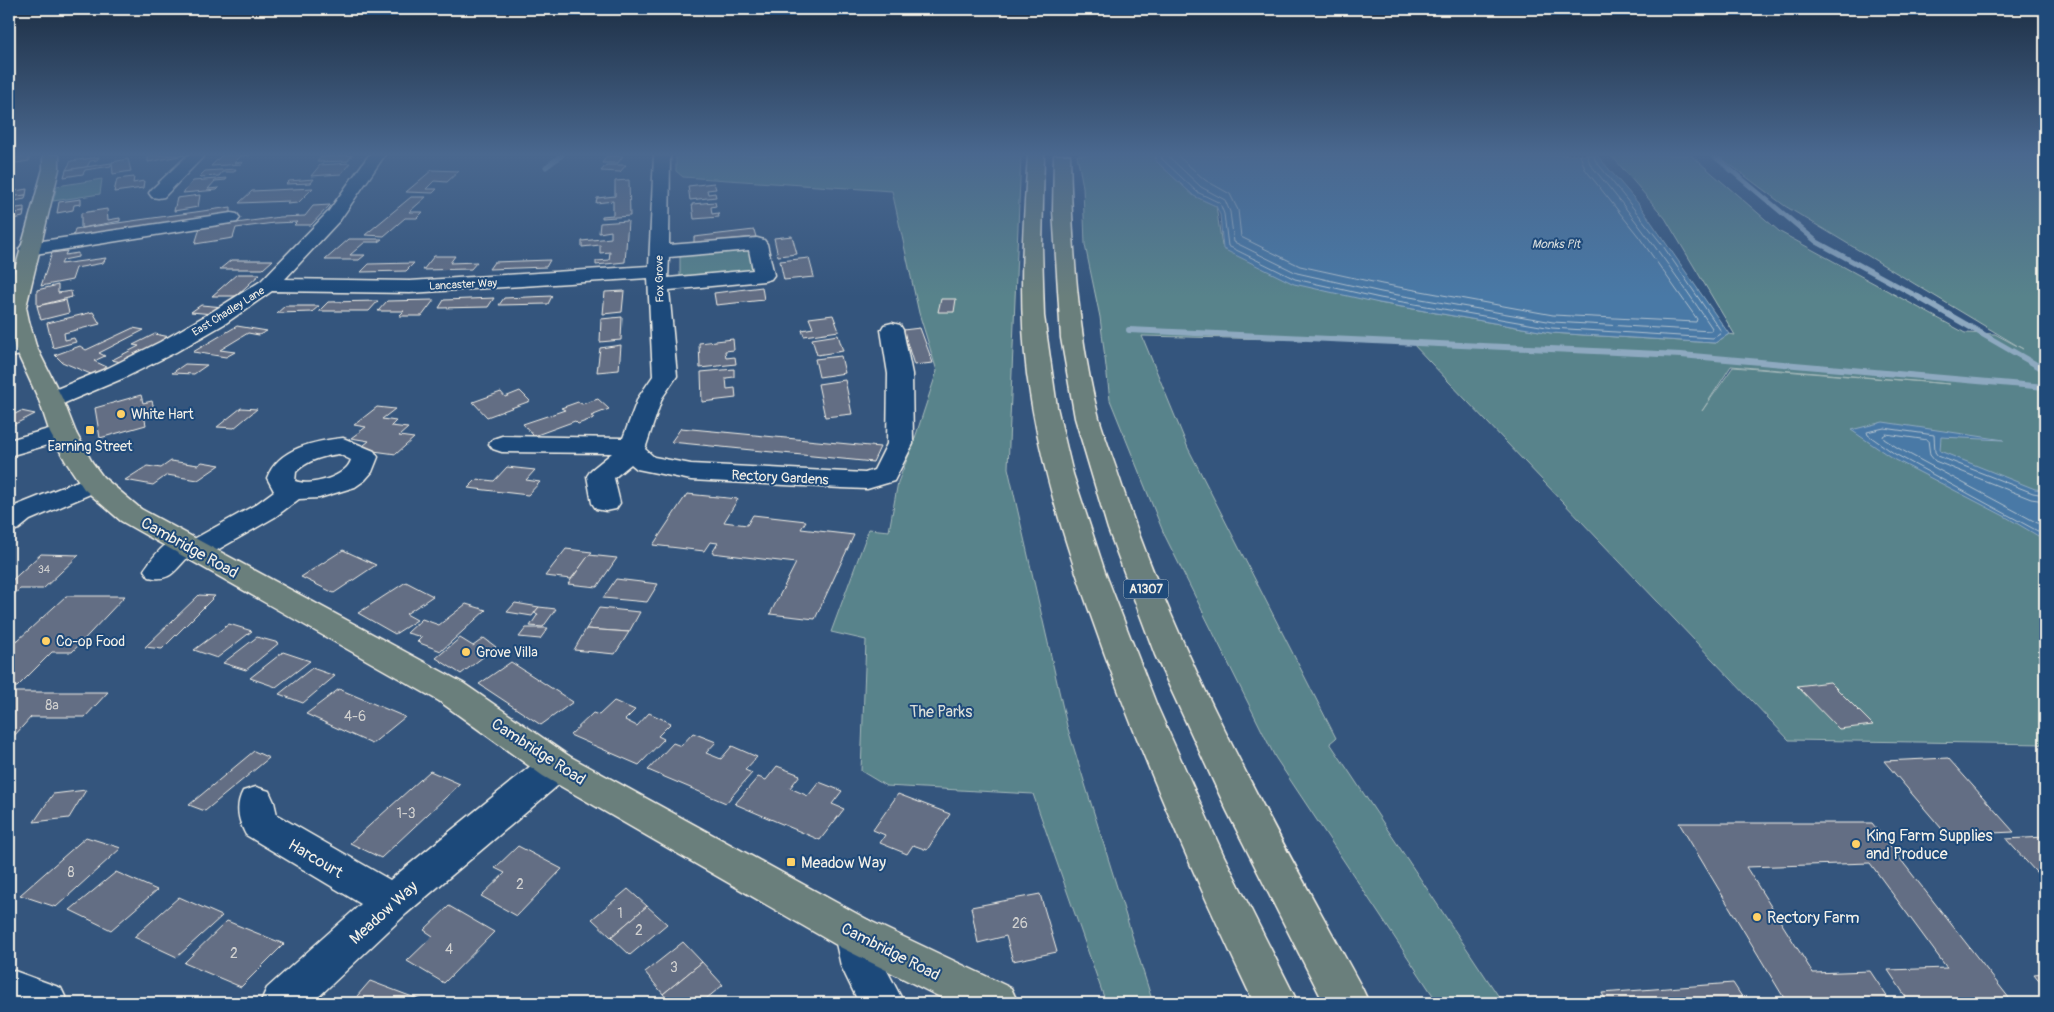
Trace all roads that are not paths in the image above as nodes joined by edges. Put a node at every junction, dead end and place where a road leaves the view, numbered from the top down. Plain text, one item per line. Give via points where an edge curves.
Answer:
1 (42, 202) edge
2 (344, 202) edge
3 (660, 202) edge
4 (1034, 202) edge
5 (1062, 202) edge
6 (230, 218) dead end
7 (29, 249) junction
8 (658, 269) junction
9 (268, 285) junction
10 (892, 330) dead end
11 (17, 348) edge
12 (50, 400) junction
13 (63, 433) junction
14 (502, 444) dead end
15 (9, 448) edge
16 (632, 448) junction
17 (92, 483) junction
18 (294, 490) dead end
19 (606, 503) dead end
20 (9, 523) edge
21 (189, 548) junction
22 (159, 570) dead end
23 (556, 766) junction
24 (256, 802) dead end
25 (392, 902) junction
26 (855, 934) junction
27 (1268, 988) edge
28 (9, 989) edge
29 (1344, 997) edge
30 (46, 1003) edge
31 (282, 1003) edge
32 (882, 1003) edge
33 (996, 1003) edge

1 - 7 main road
2 - 9 street, East Chadley Lane
3 - 8 street, Fox Grove
4 - 27 main road via 1032,267 1035,340 1048,423 1076,532 1122,662 1185,812
5 - 29 main road, A1307 via 1072,338 1087,418 1122,529 1171,655 1246,811
6 - 7 street
7 - 11 main road via 15,307
8 - 9 street, Lancaster Way via 410,287
8 - 16 street, Fox Grove via 665,376 650,398
9 - 12 street, East Chadley Lane via 168,347
10 - 16 street, Rectory Gardens via 900,374 900,444 885,475 867,481 690,472 646,462
11 - 12 main road
12 - 13 main road
13 - 15 street
13 - 17 main road
14 - 16 street
16 - 19 street via 600,476
17 - 20 street via 20,514
17 - 21 main road, Cambridge Road via 131,515
18 - 21 street via 265,511
21 - 22 street
21 - 23 main road, Cambridge Road via 451,692
23 - 25 street, Meadow Way
23 - 26 main road, Cambridge Road
24 - 25 street, Harcourt via 259,824
25 - 31 street, Meadow Way
26 - 32 street via 862,966
26 - 33 main road, Cambridge Road
28 - 30 street

